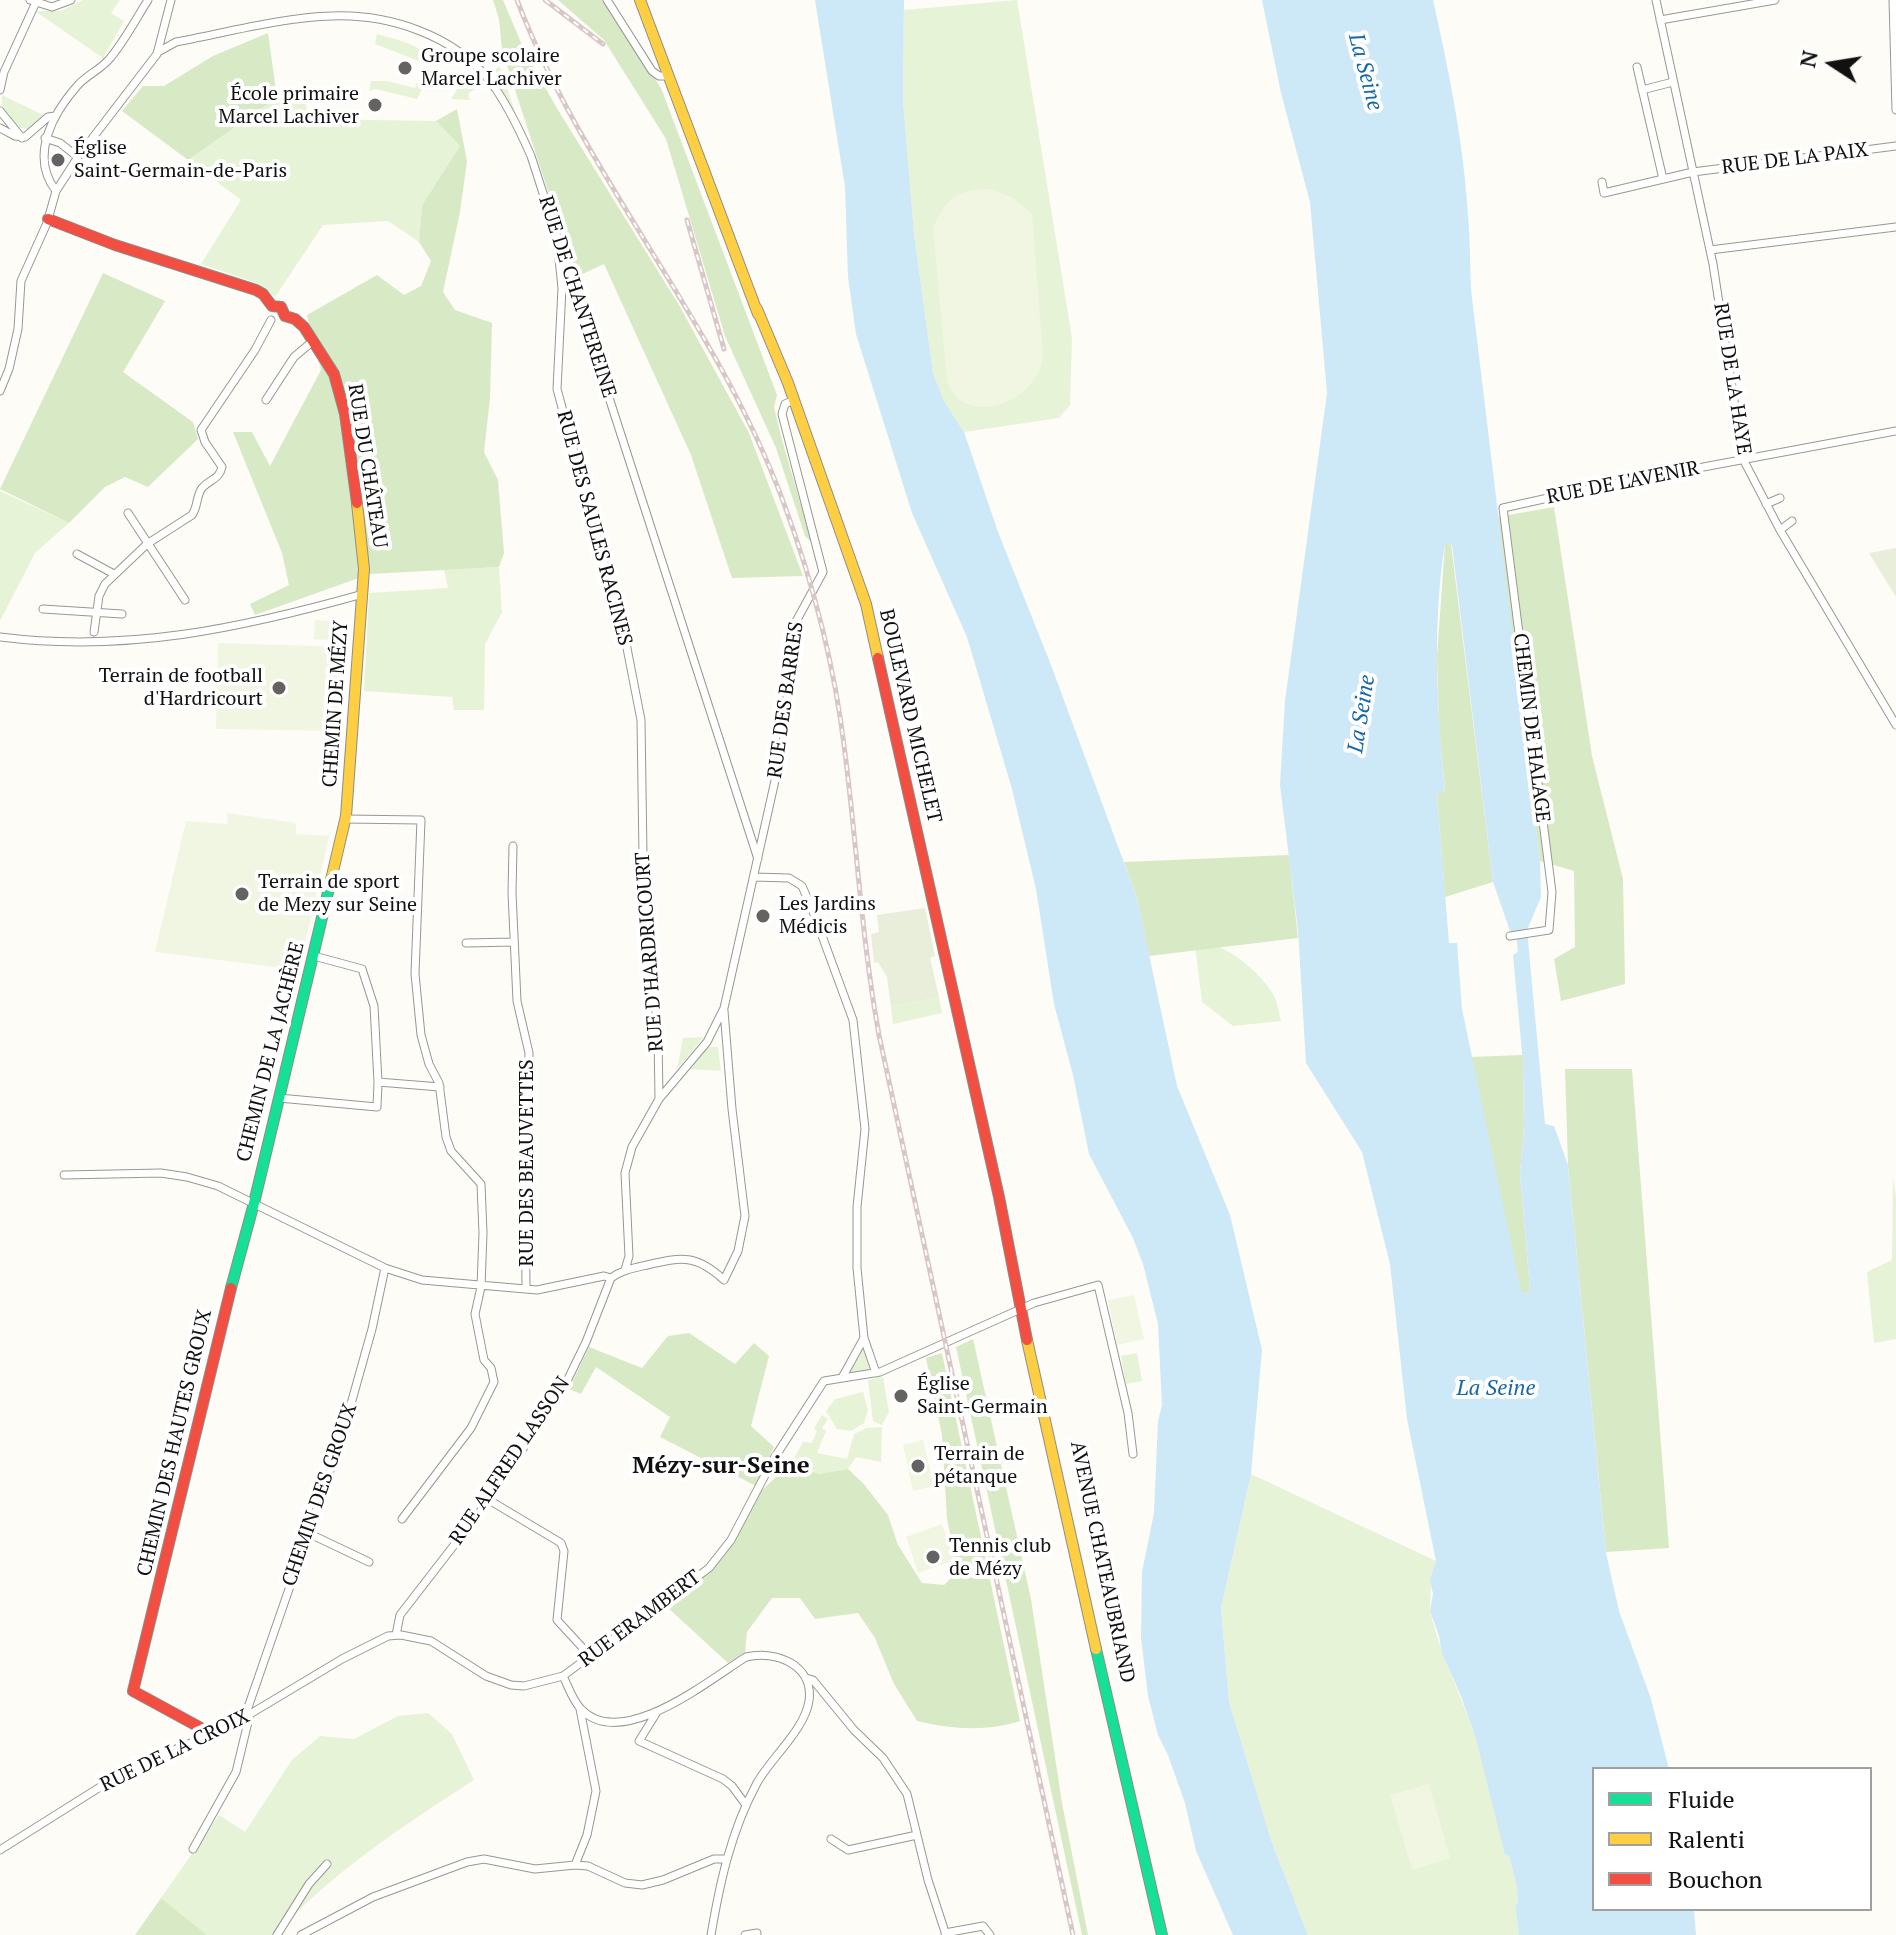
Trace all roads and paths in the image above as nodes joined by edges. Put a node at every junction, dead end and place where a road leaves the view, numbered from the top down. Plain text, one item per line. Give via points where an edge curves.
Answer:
1 (45, 0) edge
2 (71, 0) edge
3 (148, 0) edge
4 (171, 0) edge
5 (607, 0) edge
6 (640, 0) edge
7 (1656, 0) edge
8 (1775, 0) edge
9 (1893, 0) edge
10 (34, 1) edge
11 (52, 7) junction
12 (1660, 20) junction
13 (158, 52) junction
14 (661, 55) junction
15 (646, 61) junction
16 (1637, 67) dead end
17 (669, 76) junction
18 (1673, 82) junction
19 (0, 90) edge
20 (1642, 90) junction
21 (1896, 110) edge
22 (0, 111) edge
23 (55, 116) junction
24 (0, 128) edge
25 (22, 138) junction
26 (45, 138) junction
27 (1896, 146) edge
28 (78, 157) junction
29 (1693, 172) junction
30 (1663, 179) junction
31 (1602, 182) dead end
32 (56, 191) junction
33 (48, 219) junction
34 (1896, 227) edge
35 (557, 237) junction
36 (1710, 250) junction
37 (272, 306) junction
38 (285, 316) junction
39 (271, 320) junction
40 (313, 341) junction
41 (4, 369) edge
42 (0, 391) edge
43 (266, 400) dead end
44 (791, 401) junction
45 (1896, 431) edge
46 (1743, 459) junction
47 (1780, 498) dead end
48 (1766, 504) junction
49 (1503, 508) joint
50 (128, 513) dead end
51 (1792, 521) dead end
52 (1780, 530) junction
53 (147, 544) junction
54 (77, 554) dead end
55 (114, 574) junction
56 (363, 594) junction
57 (185, 600) dead end
58 (43, 609) dead end
59 (96, 613) junction
60 (122, 614) dead end
61 (94, 632) dead end
62 (0, 637) edge
63 (1896, 725) edge
64 (345, 818) junction
65 (641, 819) joint
66 (513, 846) dead end
67 (758, 859) junction
68 (754, 877) junction
69 (934, 905) joint
70 (1510, 936) dead end
71 (514, 942) junction
72 (466, 943) dead end
73 (314, 956) junction
74 (724, 1008) junction
75 (378, 1082) junction
76 (440, 1087) junction
77 (661, 1096) junction
78 (279, 1098) junction
79 (64, 1175) dead end
80 (254, 1203) junction
81 (385, 1268) junction
82 (625, 1270) junction
83 (611, 1278) junction
84 (481, 1287) junction
85 (526, 1289) junction
86 (1024, 1307) junction
87 (864, 1338) junction
88 (878, 1372) junction
89 (843, 1376) junction
90 (1133, 1454) dead end
91 (489, 1500) junction
92 (402, 1519) dead end
93 (308, 1533) junction
94 (369, 1562) dead end
95 (396, 1635) junction
96 (591, 1657) junction
97 (563, 1676) junction
98 (806, 1678) junction
99 (580, 1709) junction
100 (658, 1711) junction
101 (247, 1717) junction
102 (208, 1735) junction
103 (746, 1805) junction
104 (917, 1835) junction
105 (831, 1839) dead end
106 (193, 1849) dead end
107 (0, 1850) edge
108 (725, 1859) junction
109 (327, 1864) dead end
110 (575, 1865) junction
111 (757, 1933) dead end
112 (946, 1934) edge
113 (277, 1935) edge
114 (301, 1935) edge
115 (711, 1935) edge
116 (745, 1935) edge
117 (990, 1935) edge
118 (1164, 1935) edge

1 - 11 street
2 - 11 street
3 - 23 street via 111,58 78,85
4 - 13 street
5 - 15 street
6 - 14 main road, BOULEVARD MICHELET
7 - 12 street, RUE DE LA HAYE
8 - 12 street
9 - 21 street
10 - 11 street
10 - 19 street
12 - 18 street, RUE DE LA HAYE
13 - 28 street
13 - 35 street, RUE DE CHANTEREINE via 176,42 332,16 375,18 426,34 467,60 496,90 531,156
14 - 15 street
14 - 17 main road, BOULEVARD MICHELET
15 - 17 street via 656,75
16 - 20 street
17 - 44 main road, BOULEVARD MICHELET
18 - 20 street
18 - 29 street, RUE DE LA HAYE
20 - 30 street
22 - 25 street
23 - 25 street
23 - 26 street
24 - 25 street
26 - 28 street
26 - 32 street via 48,176
27 - 29 street, RUE DE LA PAIX
28 - 32 street
29 - 30 street, RUE DE LA PAIX
29 - 36 street, RUE DE LA HAYE
30 - 31 street, RUE DE LA PAIX via 1604,193
32 - 33 street
33 - 37 main road, RUE DU CHÂTEAU via 247,287 263,294
33 - 41 street via 21,281 18,329
34 - 36 street
35 - 65 street, RUE DES SAULES RACINES via 562,288 557,389 636,685
35 - 67 street, RUE DE CHANTEREINE
36 - 46 street, RUE DE LA HAYE
37 - 38 main road, RUE DU CHÂTEAU via 280,306
37 - 39 street
38 - 39 street via 279,322
38 - 40 main road, RUE DU CHÂTEAU via 301,324
39 - 53 street via 201,430 222,467 220,475 202,488 192,515
40 - 43 street via 294,357
40 - 56 main road, RUE DU CHÂTEAU via 334,374 345,414
41 - 42 street
44 - 67 street, RUE DES BARRES via 782,410 783,421 823,566 793,627 786,725
44 - 69 main road, BOULEVARD MICHELET via 868,610
45 - 46 street, RUE DE L'AVENIR
46 - 48 street, RUE DE LA HAYE
46 - 49 street, RUE DE L'AVENIR
47 - 48 street
48 - 52 street, RUE DE LA HAYE
49 - 70 street, CHEMIN DE HALAGE via 1552,892 1549,930
50 - 53 street
51 - 52 street
52 - 63 street, RUE DE LA HAYE
53 - 55 street
53 - 57 street
54 - 55 street
55 - 59 street
56 - 62 street via 237,627 160,638 65,644
56 - 64 main road, CHEMIN DE MÉZY
58 - 59 street
59 - 60 street
59 - 61 street
64 - 73 main road, CHEMIN DE LA JACHÈRE
64 - 76 street via 421,820 415,974 421,1035
65 - 77 street, RUE D'HARDRICOURT
66 - 71 street, RUE DES BEAUVETTES
67 - 68 street, RUE DES BARRES
68 - 74 street, RUE DES BARRES
68 - 87 street via 789,878 802,886 853,1020 865,1129 857,1268
69 - 86 main road, AVENUE CHATEAUBRIAND
71 - 72 street
71 - 85 street, RUE DES BEAUVETTES via 517,1001 529,1053
73 - 75 street via 362,969 374,1006
73 - 78 main road, CHEMIN DE LA JACHÈRE
74 - 77 street via 707,1042
74 - 82 street via 745,1216 738,1251 724,1280 707,1264 680,1257
75 - 76 street
75 - 78 street via 377,1107
76 - 84 street via 451,1151 481,1184
77 - 82 street via 626,1167
78 - 80 main road, CHEMIN DE LA JACHÈRE
79 - 80 street via 161,1173 218,1186
80 - 81 street
80 - 102 main road, CHEMIN DES HAUTES GROUX via 133,1691
81 - 84 street via 422,1280
81 - 93 street, CHEMIN DES GROUX via 342,1436
82 - 83 street
83 - 85 street
83 - 91 street, RUE ALFRED LASSON via 566,1383
84 - 85 street
84 - 92 street via 475,1314 494,1382 491,1392 471,1428
86 - 88 street
86 - 90 street via 1098,1285
86 - 118 main road, AVENUE CHATEAUBRIAND
87 - 88 street
87 - 89 street
88 - 89 street
89 - 96 street, RUE ERAMBERT via 824,1381 773,1460 731,1540 709,1568
91 - 95 street, RUE ALFRED LASSON via 400,1615
91 - 96 street via 561,1543 557,1620
93 - 94 street
93 - 101 street, CHEMIN DES GROUX
95 - 97 street, RUE ERAMBERT via 431,1641 486,1676 511,1685
95 - 101 street, RUE DE LA CROIX via 362,1647
96 - 97 street, RUE ERAMBERT
97 - 99 street
98 - 100 street via 799,1668 763,1653 746,1657
98 - 103 street via 810,1692 805,1718 758,1780
98 - 104 street via 883,1758 907,1794
99 - 100 street via 600,1722 619,1724
99 - 110 street via 596,1791
100 - 103 street via 639,1741 723,1779
101 - 102 street, RUE DE LA CROIX
101 - 106 street, CHEMIN DES GROUX via 236,1772
102 - 107 street, RUE DE LA CROIX via 108,1782
103 - 108 street
104 - 105 street via 848,1850
104 - 112 street
108 - 110 street via 642,1885
108 - 115 street
109 - 113 street
110 - 114 street via 535,1869 484,1859 467,1862 373,1897
111 - 116 street
112 - 117 street via 983,1926

